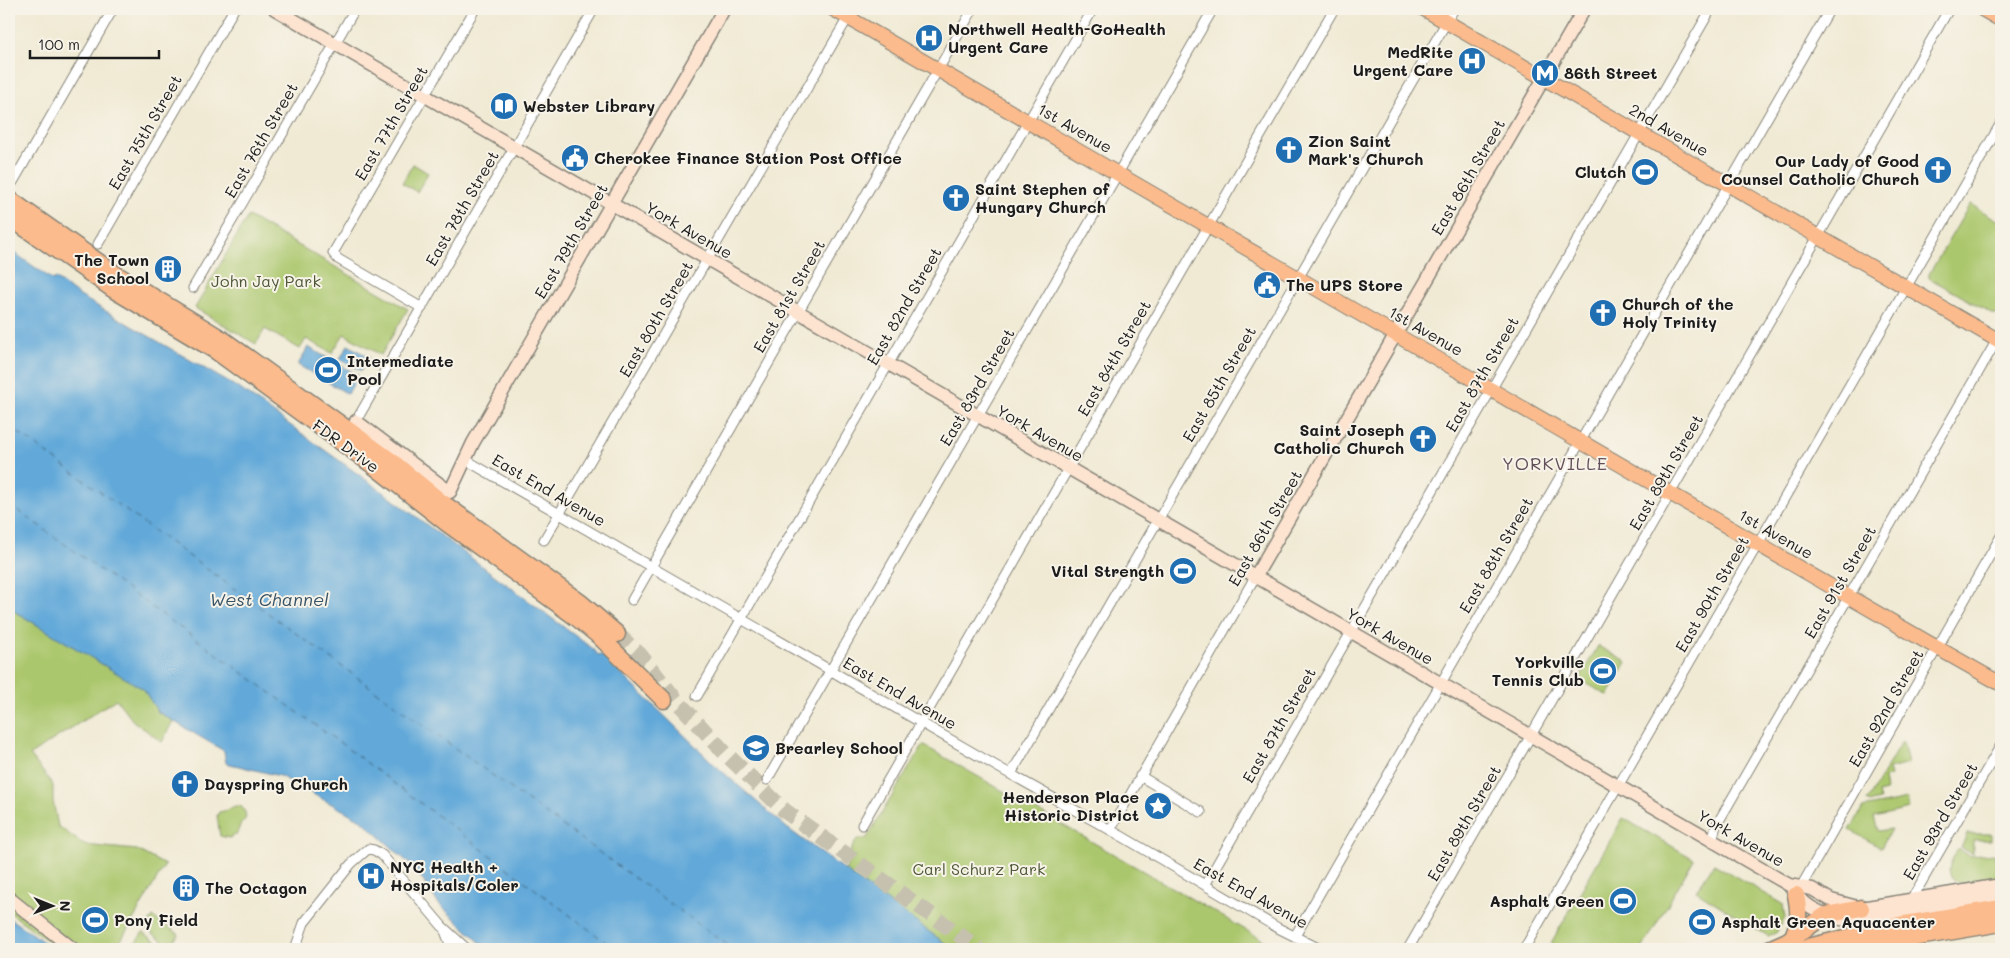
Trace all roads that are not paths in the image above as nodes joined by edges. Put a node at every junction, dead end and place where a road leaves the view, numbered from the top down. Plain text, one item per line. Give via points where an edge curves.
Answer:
1 (113, 9) edge
2 (234, 9) edge
3 (275, 9) edge
4 (354, 9) edge
5 (475, 9) edge
6 (594, 9) edge
7 (724, 9) edge
8 (833, 9) edge
9 (973, 9) edge
10 (1093, 9) edge
11 (1213, 9) edge
12 (1334, 9) edge
13 (1424, 9) edge
14 (1454, 9) edge
15 (1584, 9) edge
16 (1711, 9) edge
17 (1830, 9) edge
18 (1949, 9) edge
19 (1982, 9) edge
20 (851, 13) edge
21 (2001, 20) edge
22 (1446, 22) junction
23 (335, 43) junction
24 (938, 69) junction
25 (1544, 78) junction
26 (425, 95) junction
27 (1028, 121) junction
28 (2001, 123) edge
29 (1639, 133) junction
30 (515, 147) junction
31 (1118, 173) junction
32 (13, 182) dead end
33 (1728, 184) junction
34 (9, 199) edge
35 (612, 204) junction
36 (9, 217) edge
37 (1208, 226) junction
38 (1818, 236) junction
39 (98, 244) dead end
40 (708, 260) junction
41 (1298, 277) junction
42 (1906, 287) junction
43 (193, 288) dead end
44 (422, 308) junction
45 (798, 312) junction
46 (1397, 334) junction
47 (222, 339) junction
48 (1999, 341) edge
49 (888, 364) junction
50 (1491, 389) junction
51 (978, 416) junction
52 (356, 421) junction
53 (1580, 440) junction
54 (466, 460) junction
55 (1068, 468) junction
56 (450, 492) joint
57 (1670, 493) junction
58 (559, 513) junction
59 (1158, 520) junction
60 (2001, 536) edge
61 (544, 540) dead end
62 (1758, 544) junction
63 (651, 566) junction
64 (1255, 577) junction
65 (1849, 597) junction
66 (632, 600) dead end
67 (741, 618) junction
68 (1351, 632) junction
69 (617, 634) tunnel mouth
70 (1937, 648) junction
71 (831, 670) junction
72 (1440, 683) junction
73 (2001, 684) edge
74 (697, 696) dead end
75 (664, 700) dead end
76 (922, 722) junction
77 (1531, 736) junction
78 (2001, 745) edge
79 (1011, 774) junction
80 (1140, 776) junction
81 (767, 780) dead end
82 (1618, 786) junction
83 (1201, 812) dead end
84 (862, 825) dead end
85 (1110, 830) junction
86 (1712, 840) junction
87 (2001, 885) edge
88 (1205, 886) junction
89 (1795, 889) junction
90 (2001, 896) edge
91 (9, 898) edge
92 (1908, 906) junction
93 (1861, 908) junction
94 (2001, 908) edge
95 (1826, 914) junction
96 (2001, 923) edge
97 (442, 926) junction
98 (1963, 929) junction
99 (2001, 930) edge
100 (1295, 936) junction
101 (1796, 944) edge
102 (73, 949) edge
103 (295, 949) edge
104 (452, 949) edge
105 (467, 949) edge
106 (1320, 949) edge
107 (1408, 949) edge
108 (1524, 949) edge
109 (1769, 949) edge
110 (1855, 949) edge

1 - 32 street
2 - 39 street, East 75th Street
3 - 23 main road, York Avenue
4 - 23 street, East 76th Street
5 - 26 street, East 77th Street
6 - 30 street, East 78th Street
7 - 35 main road, East 79th Street
8 - 20 main road, 1st Avenue
9 - 24 street, East 81st Street
10 - 27 street, East 82nd Street
11 - 31 street, East 83rd Street
12 - 37 street, East 84th Street
13 - 22 main road, 2nd Avenue
14 - 22 street, East 85th Street
15 - 25 main road, East 86th Street
16 - 29 street, East 87th Street
17 - 33 street, East 88th Street
18 - 38 street, East 89th Street
19 - 21 main road
20 - 24 main road, 1st Avenue
20 - 40 street, East 80th Street
22 - 25 main road, 2nd Avenue
22 - 41 street, East 85th Street
23 - 26 main road, York Avenue
23 - 43 street, East 76th Street
24 - 27 main road, 1st Avenue
24 - 45 street, East 81st Street
25 - 29 main road, 2nd Avenue
25 - 46 main road, East 86th Street
26 - 30 main road, York Avenue
26 - 44 street, East 77th Street via 334,253 338,259
27 - 31 main road, 1st Avenue
27 - 49 street, East 82nd Street
28 - 42 street, East 90th Street
29 - 33 main road, 2nd Avenue
29 - 50 street, East 87th Street
30 - 35 main road, York Avenue
30 - 44 street, East 78th Street
31 - 37 main road, 1st Avenue
31 - 51 street, East 83rd Street
33 - 38 main road, 2nd Avenue
33 - 53 street, East 88th Street
34 - 47 highway, FDR Drive via 114,273
35 - 40 main road, York Avenue
35 - 54 main road, East 79th Street
36 - 75 highway, FDR Drive via 114,290 216,351 374,466 578,618
37 - 41 main road, 1st Avenue
37 - 55 street, East 84th Street
38 - 42 main road, 2nd Avenue
38 - 57 street, East 89th Street
40 - 45 main road, York Avenue
40 - 58 street, East 80th Street
41 - 46 main road, 1st Avenue
41 - 59 street, East 85th Street
42 - 48 main road, 2nd Avenue
42 - 62 street, East 90th Street
44 - 52 street, East 78th Street
45 - 49 main road, York Avenue
45 - 63 street, East 81st Street
46 - 50 main road, 1st Avenue
46 - 64 main road, East 86th Street
47 - 52 highway via 252,349
47 - 69 highway, FDR Drive via 390,460 581,603
48 - 65 street, East 91st Street
49 - 51 main road, York Avenue
49 - 67 street, East 82nd Street
50 - 53 main road, 1st Avenue
50 - 68 street, East 87th Street
51 - 55 main road, York Avenue
51 - 71 street, East 83rd Street
52 - 56 main road, FDR Drive
53 - 57 main road, 1st Avenue
53 - 72 street, East 88th Street
54 - 56 main road, East 79th Street
54 - 58 street, East End Avenue
55 - 59 main road, York Avenue
55 - 76 street, East 84th Street
57 - 62 main road, 1st Avenue
57 - 77 street, East 89th Street
58 - 61 street, East 80th Street
58 - 63 street, East End Avenue
59 - 64 main road, York Avenue
59 - 79 street, East 85th Street
60 - 70 street, East 92nd Street
62 - 65 main road, 1st Avenue
62 - 82 street, East 90th Street
63 - 66 street, East 81st Street
63 - 67 street, East End Avenue
64 - 68 main road, York Avenue
64 - 80 street, East 86th Street
65 - 70 main road, 1st Avenue
65 - 86 street, East 91st Street via 1716,826
67 - 71 street, East End Avenue
67 - 74 street, East 82nd Street
68 - 72 main road, York Avenue
68 - 88 street, East 87th Street
70 - 73 main road, 1st Avenue
70 - 89 street, East 92nd Street
71 - 76 street, East End Avenue
71 - 81 street, East 83rd Street
72 - 77 main road, York Avenue
72 - 100 street, East 88th Street
76 - 79 street, East End Avenue
76 - 84 street, East 84th Street
77 - 82 main road, York Avenue
77 - 107 street, East 89th Street
78 - 92 street, East 93rd Street
79 - 85 street, East End Avenue
80 - 83 street
80 - 85 street, East 86th Street
82 - 86 main road, York Avenue
82 - 108 street, East 90th Street
85 - 88 street, East End Avenue
86 - 89 main road, York Avenue
87 - 92 main road
88 - 100 street, East End Avenue
89 - 93 main road, York Avenue via 1812,889 1837,902
89 - 95 main road, York Avenue
89 - 101 highway via 1799,917
90 - 92 main road
91 - 102 main road
92 - 93 main road, York Avenue
92 - 95 main road, York Avenue via 1849,920
93 - 95 highway
94 - 101 highway
95 - 101 highway
96 - 98 highway
97 - 103 street via 382,855 371,849 350,864 307,919
97 - 104 street
97 - 105 street
98 - 99 highway
98 - 110 highway
100 - 106 street, East End Avenue
101 - 109 highway

